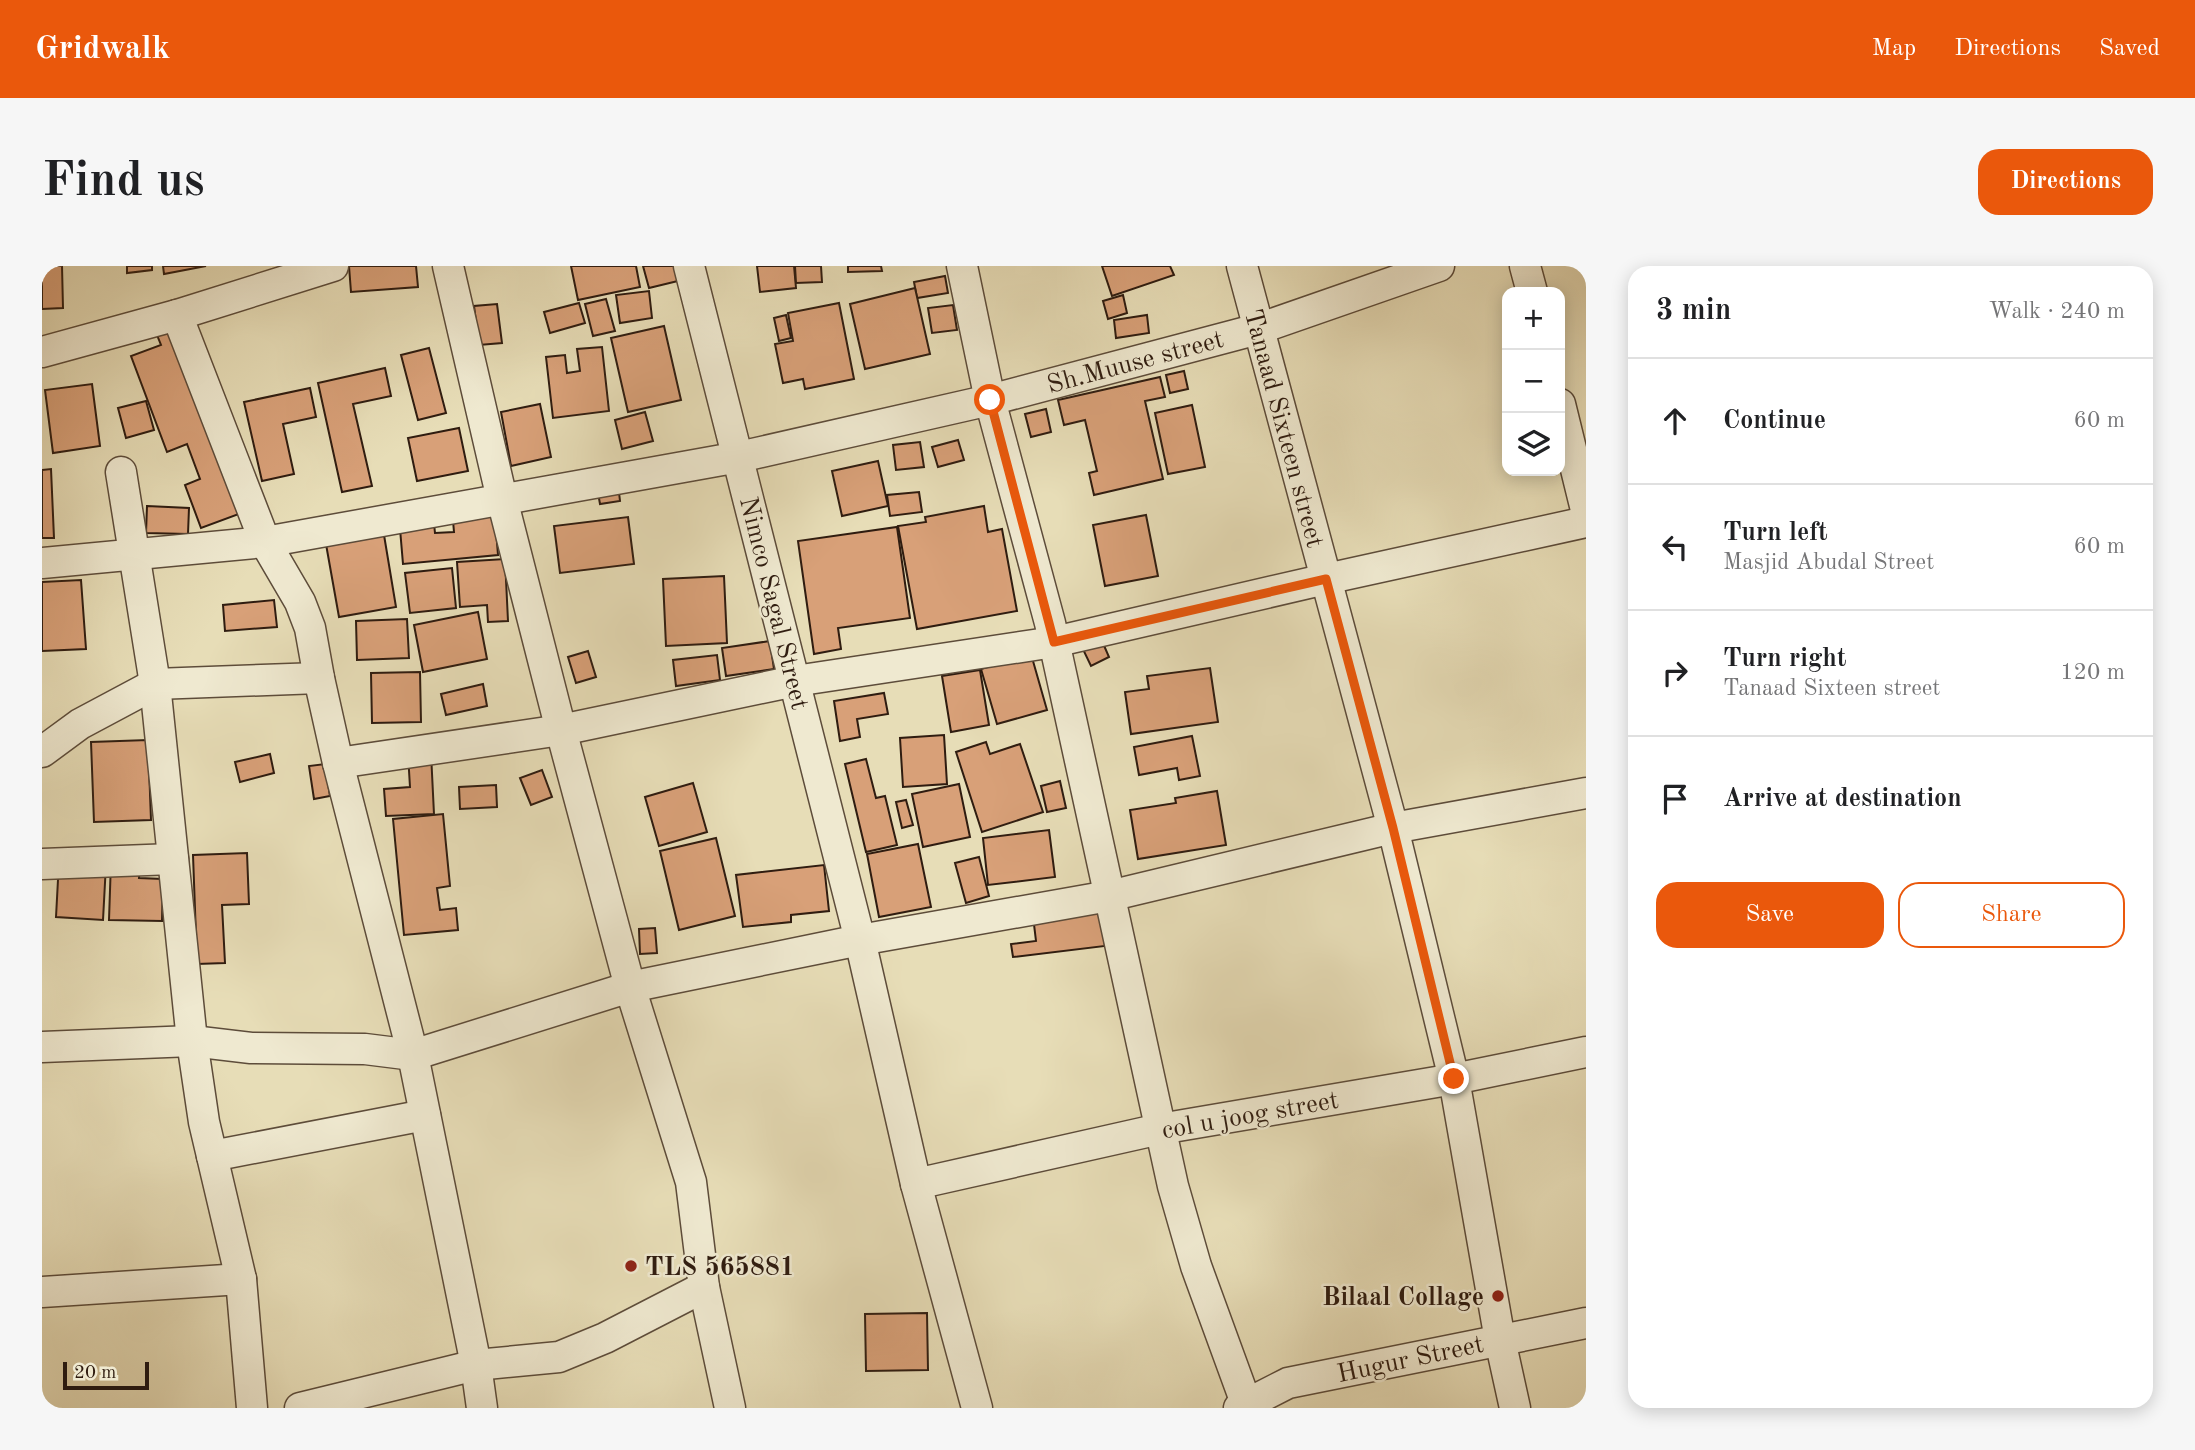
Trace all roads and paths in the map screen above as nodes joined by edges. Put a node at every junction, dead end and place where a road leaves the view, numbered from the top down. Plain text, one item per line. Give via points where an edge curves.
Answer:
1 (333, 266) edge
2 (448, 266) edge
3 (688, 266) edge
4 (962, 266) edge
5 (1242, 266) edge
6 (1439, 266) edge
7 (1525, 266) edge
8 (1531, 287) edge
9 (177, 315) junction
10 (1258, 329) junction
11 (42, 352) edge
12 (990, 400) junction
13 (1562, 413) edge
14 (739, 457) junction
15 (121, 472) dead end
16 (502, 499) junction
17 (1586, 509) edge
18 (1586, 522) edge
19 (265, 542) junction
20 (135, 555) junction
21 (42, 563) edge
22 (1326, 579) junction
23 (1054, 642) junction
24 (319, 678) junction
25 (795, 681) junction
26 (155, 684) junction
27 (561, 730) junction
28 (42, 752) edge
29 (338, 763) junction
30 (1586, 793) edge
31 (1393, 828) junction
32 (173, 859) junction
33 (42, 864) edge
34 (1110, 896) junction
35 (860, 940) junction
36 (630, 987) junction
37 (192, 1041) junction
38 (42, 1047) edge
39 (1586, 1052) edge
40 (413, 1055) junction
41 (1454, 1079) junction
42 (425, 1115) junction
43 (1160, 1129) junction
44 (212, 1156) junction
45 (916, 1184) junction
46 (241, 1279) junction
47 (704, 1287) junction
48 (42, 1292) edge
49 (1586, 1323) edge
50 (1500, 1340) junction
51 (476, 1365) junction
52 (1242, 1406) edge
53 (252, 1408) edge
54 (300, 1408) edge
55 (482, 1408) edge
56 (730, 1408) edge
57 (977, 1408) edge
58 (1515, 1408) edge

1 - 9 street
2 - 16 street
3 - 14 street, Nimco Sagal Street
4 - 12 street
5 - 10 street, Tanaad Sixteen street
6 - 10 street, Sh.Muuse street
7 - 8 street
9 - 11 street
9 - 19 street
10 - 12 street, Sh.Muuse street
10 - 22 street, Tanaad Sixteen street
12 - 14 street, Sh.Muuse street
12 - 23 street
13 - 17 street
14 - 16 street, Sh.Muuse street
14 - 25 street, Nimco Sagal Street
15 - 20 street
16 - 19 street, Sh.Muuse street
16 - 27 street
18 - 22 street
19 - 20 street, Sh.Muuse street
19 - 24 street via 300,602
20 - 21 street, Sh.Muuse street
20 - 26 street
22 - 23 street
22 - 31 street, Tanaad Sixteen street
23 - 25 street
23 - 34 street
24 - 26 street
24 - 29 street
25 - 27 street
25 - 35 street, Nimco Sagal Street
26 - 28 street via 80,724
26 - 32 street
27 - 29 street
27 - 36 street
29 - 40 street
30 - 31 street
31 - 34 street
31 - 41 street, Tanaad Sixteen street
32 - 33 street
32 - 37 street
34 - 35 street
34 - 43 street
35 - 36 street
35 - 45 street, Nimco Sagal Street
36 - 40 street
36 - 47 street via 691,1182
37 - 38 street
37 - 40 street
37 - 44 street
39 - 41 street, col u joog street
40 - 42 street
41 - 43 street, col u joog street
41 - 50 street, Tanaad Sixteen street
42 - 44 street
42 - 51 street
43 - 45 street, col u joog street
43 - 52 street via 1196,1266
44 - 46 street
45 - 57 street, Nimco Sagal Street
46 - 48 street
46 - 53 street
47 - 51 street via 559,1357
47 - 56 street
49 - 50 street, Hugur Street
50 - 52 street, Hugur Street via 1288,1383
50 - 58 street, Tanaad Sixteen street
51 - 54 street
51 - 55 street

